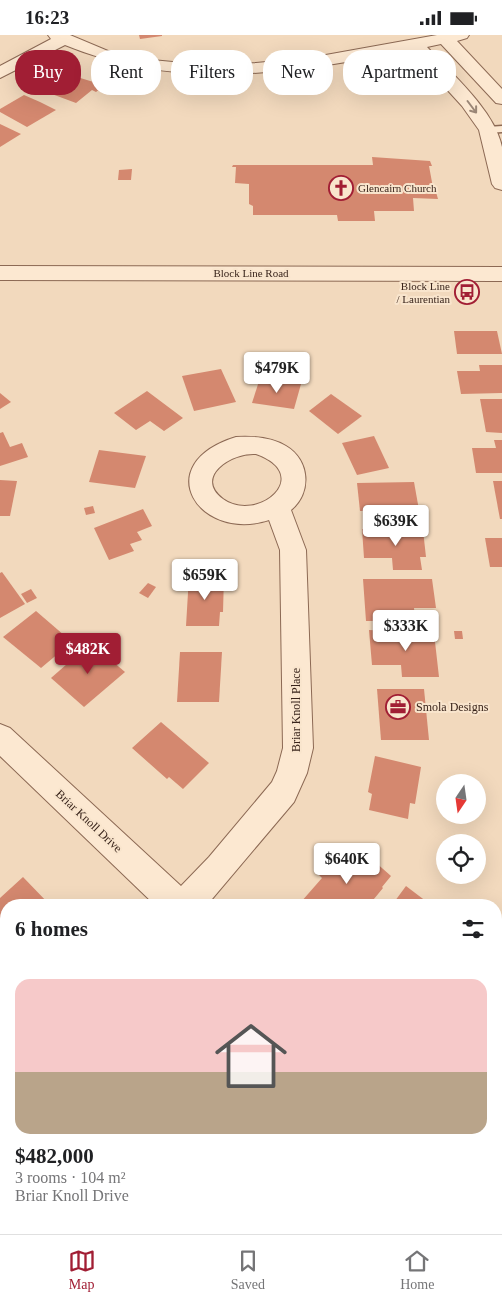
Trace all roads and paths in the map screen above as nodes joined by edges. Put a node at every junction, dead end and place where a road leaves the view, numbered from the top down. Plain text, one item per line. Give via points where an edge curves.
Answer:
1 (60, 37) edge
2 (453, 37) edge
3 (416, 45) junction
4 (0, 73) edge
5 (502, 99) edge
6 (495, 129) edge
7 (502, 183) edge
8 (0, 273) edge
9 (502, 274) edge
10 (278, 509) dead end
11 (0, 737) edge
12 (172, 899) edge
13 (191, 899) edge

1 - 3 street via 120,59 216,70 273,68
1 - 4 street
2 - 3 street
2 - 5 street
3 -> 6 street
6 - 7 street
8 - 9 street, Block Line Road
10 - 13 street, Briar Knoll Place via 293,549 298,748 292,773 282,792
11 - 12 street, Briar Knoll Drive

